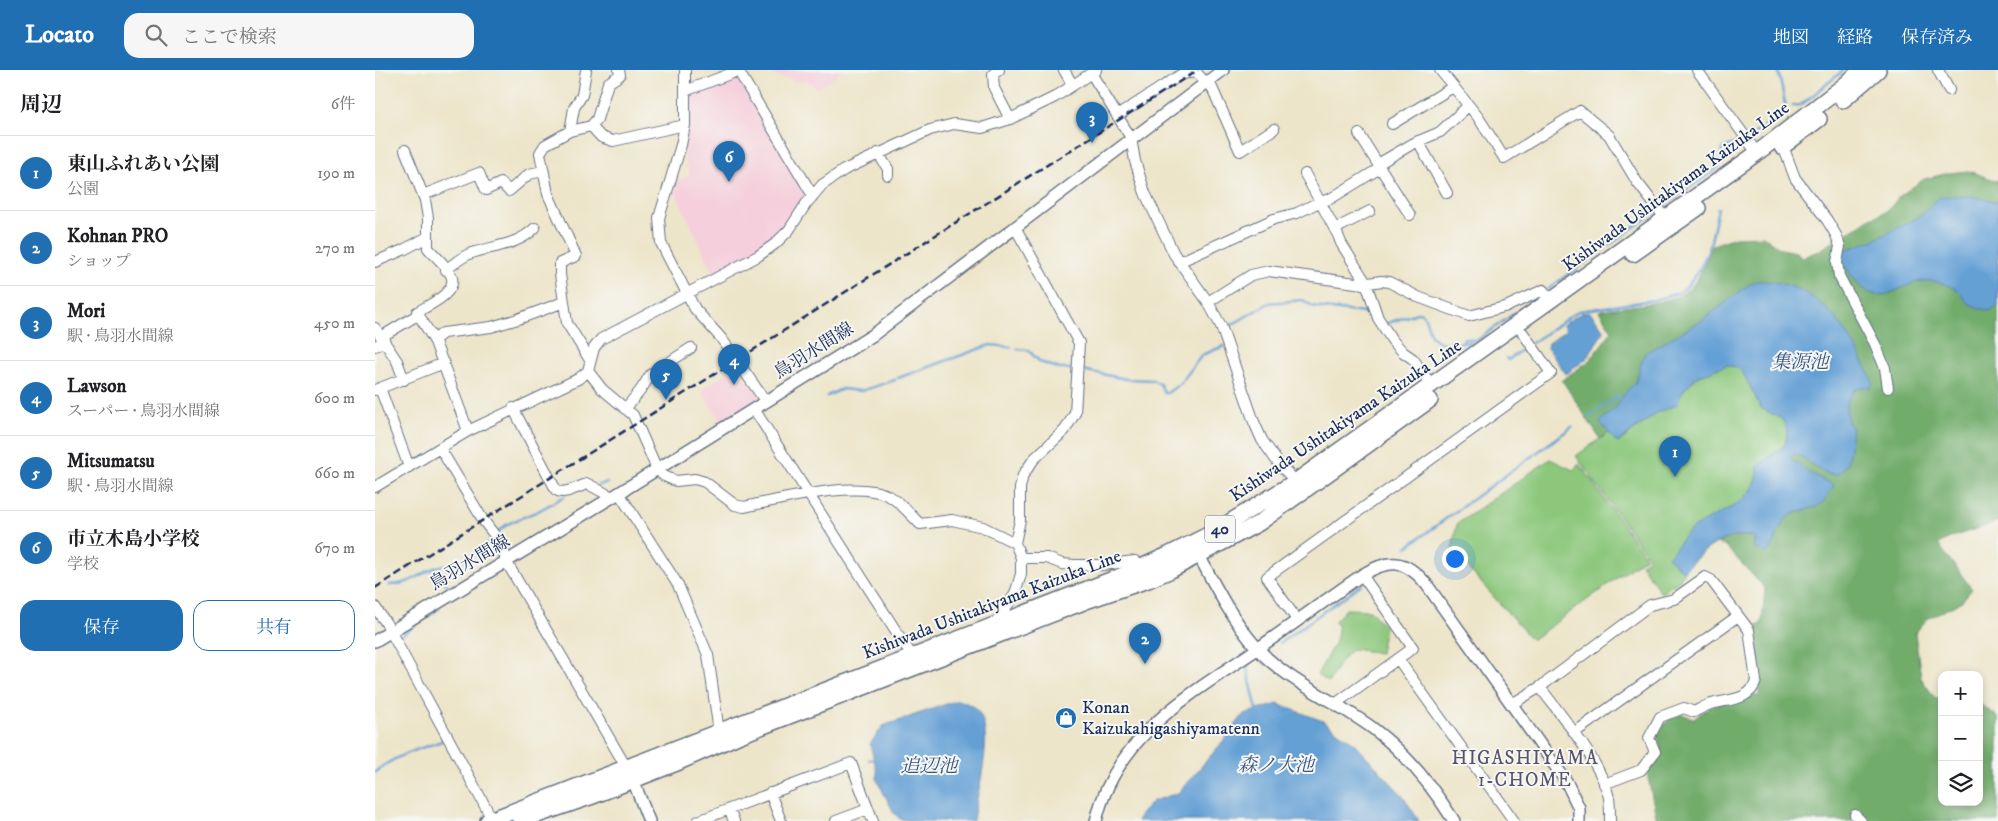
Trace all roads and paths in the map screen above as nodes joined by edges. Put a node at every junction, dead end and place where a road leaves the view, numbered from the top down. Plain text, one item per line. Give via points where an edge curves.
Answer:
1 (586, 70) edge
2 (619, 70) edge
3 (685, 70) edge
4 (1064, 70) edge
5 (1223, 70) edge
6 (1440, 70) edge
7 (1697, 70) edge
8 (1861, 70) edge
9 (1878, 70) edge
10 (1938, 70) edge
11 (994, 71) edge
12 (1094, 71) edge
13 (1181, 72) edge
14 (1207, 82) junction
15 (1072, 84) junction
16 (1453, 87) junction
17 (1949, 90) dead end
18 (685, 91) junction
19 (1469, 106) junction
20 (1117, 116) junction
21 (1010, 119) junction
22 (1392, 124) dead end
23 (685, 125) junction
24 (591, 126) junction
25 (1274, 129) dead end
26 (570, 131) junction
27 (1359, 134) dead end
28 (1131, 138) junction
29 (1418, 141) junction
30 (1783, 146) junction
31 (405, 150) dead end
32 (878, 153) junction
33 (1757, 153) junction
34 (1379, 166) junction
35 (543, 171) junction
36 (1305, 174) dead end
37 (889, 175) dead end
38 (1447, 193) dead end
39 (423, 195) junction
40 (813, 196) junction
41 (1319, 202) junction
42 (1370, 212) dead end
43 (1410, 215) dead end
44 (1665, 218) junction
45 (1015, 227) junction
46 (535, 228) dead end
47 (1335, 229) junction
48 (428, 237) junction
49 (375, 262) edge
50 (1179, 262) junction
51 (446, 270) junction
52 (1366, 283) junction
53 (687, 294) junction
54 (1551, 300) junction
55 (564, 302) junction
56 (1208, 302) junction
57 (419, 314) junction
58 (1523, 333) junction
59 (379, 338) edge
60 (434, 340) junction
61 (691, 348) dead end
62 (444, 363) junction
63 (589, 365) junction
64 (404, 380) junction
65 (1432, 386) junction
66 (1888, 388) dead end
67 (377, 389) edge
68 (766, 402) junction
69 (513, 408) junction
70 (625, 408) junction
71 (754, 410) junction
72 (468, 431) junction
73 (440, 448) junction
74 (409, 467) junction
75 (657, 469) junction
76 (1300, 486) junction
77 (375, 487) edge
78 (809, 494) junction
79 (615, 495) junction
80 (1015, 543) junction
81 (1196, 550) junction
82 (1021, 558) junction
83 (506, 562) junction
84 (1141, 567) junction
85 (1362, 575) junction
86 (375, 607) edge
87 (1738, 616) junction
88 (1297, 620) junction
89 (995, 624) junction
90 (390, 632) junction
91 (375, 641) edge
92 (1258, 648) junction
93 (912, 656) junction
94 (1398, 659) junction
95 (1540, 686) junction
96 (1335, 704) junction
97 (1512, 704) junction
98 (719, 732) junction
99 (1574, 733) junction
100 (630, 774) junction
101 (1605, 784) junction
102 (770, 793) junction
103 (729, 809) junction
104 (868, 809) junction
105 (490, 820) edge
106 (520, 821) edge
107 (649, 821) edge
108 (698, 821) edge
109 (734, 821) edge
110 (781, 821) edge
111 (836, 821) edge
112 (873, 821) edge
113 (1096, 821) edge
114 (1454, 821) edge
115 (1514, 821) edge
116 (1579, 821) edge
117 (1611, 821) edge

1 - 26 street
2 - 24 street via 620,75 608,83 597,119
3 - 18 street
4 - 15 street
5 - 14 street, 鳥羽水間線
6 - 16 street
7 - 33 street
8 - 33 main road, Kishiwada Ushitakiyama Kaizuka Line / 40
9 - 30 main road, Kishiwada Ushitakiyama Kaizuka Line / 40
10 - 17 street
11 - 21 street via 994,88
12 - 15 street
12 - 20 street
13 - 14 street via 1196,72
13 - 20 street
14 - 25 street via 1240,151
14 - 28 street, 鳥羽水間線
15 - 21 street via 1036,108
16 - 19 street
16 - 22 street
18 - 23 street
18 - 40 street via 739,72
19 - 29 street via 1440,132
19 - 44 street via 1504,158 1580,111 1609,135 1637,182
20 - 28 street
21 - 32 street via 982,128 954,124 929,130
23 - 24 street via 613,141 601,137
23 - 53 street via 659,218 659,229 661,243
24 - 26 street
26 - 35 street via 545,145 540,153
27 - 34 street
28 - 45 street, 鳥羽水間線
28 - 50 street via 1145,193
29 - 34 street
29 - 38 street
30 - 58 main road, Kishiwada Ushitakiyama Kaizuka Line / 40
30 - 66 street via 1795,178 1836,235 1840,246 1839,276 1875,344 1885,368
31 - 39 street
32 - 37 street
32 - 40 street via 844,170 822,185
33 - 44 main road, Kishiwada Ushitakiyama Kaizuka Line / 40
34 - 41 street via 1330,199
34 - 43 street
35 - 39 street via 529,174 509,191 501,183 486,190 479,173
35 - 55 street via 548,194 576,256 560,263
36 - 41 street
39 - 48 street
40 - 53 street via 775,244
41 - 47 street
41 - 50 street
42 - 47 street
44 - 54 main road, Kishiwada Ushitakiyama Kaizuka Line / 40
45 - 68 street, 鳥羽水間線 via 873,334
45 - 80 street via 1079,343 1075,413 1065,430 1034,458 1023,475
46 - 51 street via 518,241 468,255
47 - 52 street
48 - 49 street
48 - 51 street via 428,248
50 - 56 street
51 - 57 street via 451,275 449,291 417,312
52 - 54 street via 1389,282 1469,316 1508,306 1543,290
52 - 56 street via 1269,271 1251,275
52 - 65 street via 1378,318 1391,340 1413,359
53 - 63 street via 601,340 594,348
53 - 68 street
54 - 65 main road, Kishiwada Ushitakiyama Kaizuka Line / 40
55 - 60 street via 491,327 443,333
55 - 63 street via 567,323
56 - 76 street via 1221,326 1253,422 1279,464
57 - 59 street
57 - 60 street
58 - 76 main road, Kishiwada Ushitakiyama Kaizuka Line / 40
58 - 88 street via 1551,373 1267,577
59 - 64 street via 397,361
60 - 62 street
61 - 70 street via 651,374
62 - 64 street
62 - 72 street
63 - 69 street via 578,379
63 - 70 street via 602,389
64 - 67 street
65 - 76 main road, Kishiwada Ushitakiyama Kaizuka Line / 40
67 - 74 street
68 - 71 street, 鳥羽水間線
69 - 72 street
69 - 79 street via 556,490 564,492 587,484
70 - 75 street via 633,415
71 - 75 street, 鳥羽水間線
71 - 78 street
72 - 73 street
73 - 74 street
73 - 83 street via 483,520 502,545
74 - 77 street
75 - 78 street via 675,481 695,479 705,482 735,505 744,507
75 - 79 street, 鳥羽水間線
76 - 81 main road, Kishiwada Ushitakiyama Kaizuka Line / 40
78 - 80 street via 850,488 875,492 889,496 920,524 952,520 983,527
78 - 93 street
79 - 83 street, 鳥羽水間線
79 - 98 street via 678,585 708,655
80 - 82 street
81 - 84 main road, Kishiwada Ushitakiyama Kaizuka Line / 40
81 - 92 street via 1224,600
81 - 100 main road, Kishiwada Ushitakiyama Kaizuka Line / 40 via 1148,580 1067,608 740,735 679,762
82 - 84 street via 1047,558 1075,565 1135,561
82 - 89 street via 1021,574 1015,594
83 - 90 street, 鳥羽水間線
83 - 100 street
84 - 89 main road, Kishiwada Ushitakiyama Kaizuka Line / 40
85 - 88 street
85 - 94 street via 1413,648
85 - 97 street via 1387,563 1408,567 1419,574
86 - 90 street
87 - 95 street via 1711,580 1705,577 1675,599 1650,605
87 - 99 street
87 - 101 street via 1749,630 1756,681 1754,687 1737,700 1708,705 1694,712 1684,708 1660,717 1649,738 1655,752 1641,770
88 - 92 street
89 - 93 main road, Kishiwada Ushitakiyama Kaizuka Line / 40
90 - 91 street, 鳥羽水間線
90 - 105 street
92 - 96 street via 1298,682
92 - 113 street via 1148,728 1110,781
93 - 98 main road, Kishiwada Ushitakiyama Kaizuka Line / 40
94 - 96 street
94 - 115 street
95 - 97 street
95 - 99 street
96 - 114 street via 1395,746 1417,768
97 - 116 street via 1566,781 1579,808
98 - 100 main road, Kishiwada Ushitakiyama Kaizuka Line / 40
99 - 101 street
100 - 105 main road, Kishiwada Ushitakiyama Kaizuka Line / 40
100 - 106 main road, Kishiwada Ushitakiyama Kaizuka Line / 40
100 - 107 street
101 - 117 street
102 - 103 street
102 - 104 street via 851,763
102 - 110 street
103 - 108 street
103 - 109 street
104 - 111 street
104 - 112 street

